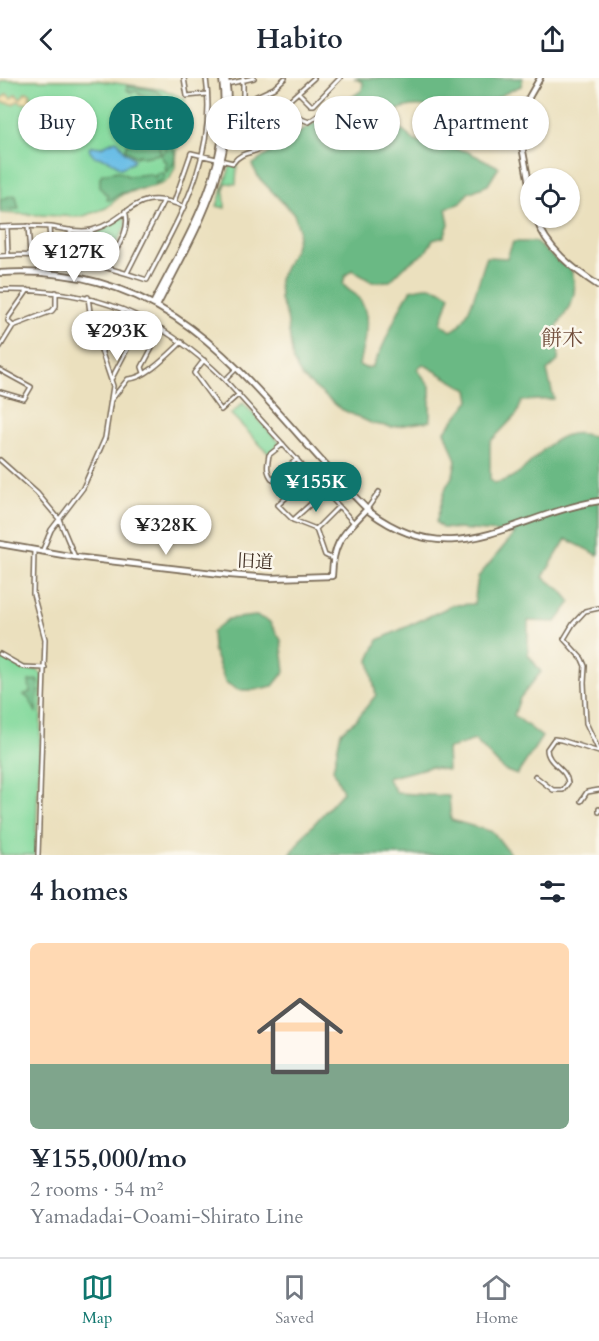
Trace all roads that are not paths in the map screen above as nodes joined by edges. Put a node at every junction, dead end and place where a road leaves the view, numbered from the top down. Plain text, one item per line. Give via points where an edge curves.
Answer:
1 (184, 78) edge
2 (206, 78) edge
3 (224, 78) edge
4 (254, 78) edge
5 (285, 78) edge
6 (314, 78) edge
7 (340, 78) edge
8 (540, 78) edge
9 (243, 80) edge
10 (227, 84) junction
11 (298, 93) junction
12 (207, 94) junction
13 (244, 96) edge
14 (257, 96) edge
15 (294, 96) edge
16 (314, 119) edge
17 (203, 156) junction
18 (221, 160) junction
19 (526, 168) edge
20 (164, 200) junction
21 (174, 202) junction
22 (185, 207) junction
23 (125, 211) junction
24 (6, 226) junction
25 (28, 226) junction
26 (0, 227) edge
27 (49, 227) junction
28 (541, 228) edge
29 (70, 230) junction
30 (92, 230) junction
31 (8, 255) junction
32 (30, 255) junction
33 (0, 256) edge
34 (51, 256) junction
35 (72, 259) junction
36 (94, 264) junction
37 (107, 267) junction
38 (0, 273) edge
39 (127, 273) junction
40 (599, 286) edge
41 (28, 290) junction
42 (1, 291) edge
43 (56, 292) junction
44 (88, 297) junction
45 (155, 305) junction
46 (123, 310) junction
47 (143, 319) junction
48 (14, 326) junction
49 (162, 329) junction
50 (182, 342) junction
51 (0, 347) edge
52 (102, 351) junction
53 (205, 360) junction
54 (237, 368) junction
55 (0, 370) edge
56 (144, 374) junction
57 (111, 380) junction
58 (225, 380) junction
59 (113, 390) junction
60 (0, 392) edge
61 (117, 392) junction
62 (238, 394) junction
63 (111, 401) junction
64 (283, 444) junction
65 (297, 459) junction
66 (0, 460) edge
67 (311, 475) junction
68 (325, 491) junction
69 (379, 492) dead end
70 (599, 501) edge
71 (339, 507) junction
72 (367, 509) junction
73 (59, 519) junction
74 (293, 520) junction
75 (354, 523) junction
76 (316, 529) junction
77 (0, 544) edge
78 (34, 550) junction
79 (42, 552) junction
80 (75, 557) junction
81 (333, 559) junction
82 (599, 608) edge
83 (0, 654) edge
84 (45, 668) junction
85 (599, 751) edge
86 (535, 776) dead end
87 (599, 790) edge
88 (580, 801) dead end
89 (38, 855) edge

1 - 12 street via 187,96
2 - 12 street
3 - 10 street
3 - 18 street
4 - 9 street
5 - 14 street
6 - 11 street
7 - 11 street via 314,105
8 - 19 street via 528,99 521,141
9 - 10 street
9 - 13 street
10 - 18 street via 227,126
11 - 15 street
12 - 17 street
16 - 18 street via 309,122 284,112 275,119 265,146 240,155 233,163
17 - 18 street
17 - 21 street via 191,153
17 - 22 street
18 - 45 street via 190,236
20 - 21 street
20 - 23 street via 140,202
20 - 39 street
21 - 22 street
22 - 39 street via 147,280
23 - 30 street
23 - 37 street via 127,226
24 - 25 street
24 - 26 street
24 - 31 street
25 - 27 street
25 - 32 street
27 - 29 street
27 - 34 street
28 - 40 street via 557,253
29 - 30 street
29 - 35 street
30 - 36 street
31 - 32 street
31 - 33 street
32 - 34 street
34 - 35 street
35 - 36 street
36 - 37 street
37 - 39 street
38 - 45 street via 70,276 112,286
41 - 42 street
41 - 43 street
41 - 48 street via 9,317
43 - 44 street
43 - 48 street via 52,311
44 - 46 street
44 - 52 street
45 - 54 street via 199,333
46 - 47 street
46 - 52 street
47 - 49 street
47 - 57 street
48 - 51 street
49 - 50 street
49 - 56 street via 142,367
50 - 53 street
50 - 56 street
52 - 57 street
53 - 58 street
53 - 62 street via 194,373 221,410
54 - 58 street
54 - 72 street
55 - 60 street via 31,387 24,399
56 - 61 street via 128,378
57 - 59 street
58 - 62 street
59 - 61 street
59 - 63 street
61 - 63 street
62 - 64 street
63 - 73 street via 102,446 83,488
64 - 65 street
64 - 65 street via 269,455 267,468 273,480
65 - 67 street
66 - 73 street
67 - 68 street
67 - 74 street via 278,505
68 - 71 street
68 - 74 street
69 - 72 street
70 - 72 street via 451,542 405,533
71 - 75 street
71 - 76 street
72 - 75 street
73 - 79 street
73 - 80 street
74 - 76 street
75 - 81 street via 338,542
76 - 81 street via 325,555
77 - 78 street, 旧道
78 - 79 street, 旧道
78 - 84 street via 33,594 45,639
79 - 80 street, 旧道
80 - 81 street, 旧道 via 271,578 332,576
82 - 85 street via 585,611 564,639 585,666 586,723
83 - 84 street via 23,667
84 - 89 street
85 - 86 street via 554,740 547,755 566,775 568,783 563,790 553,790
87 - 88 street via 587,792

